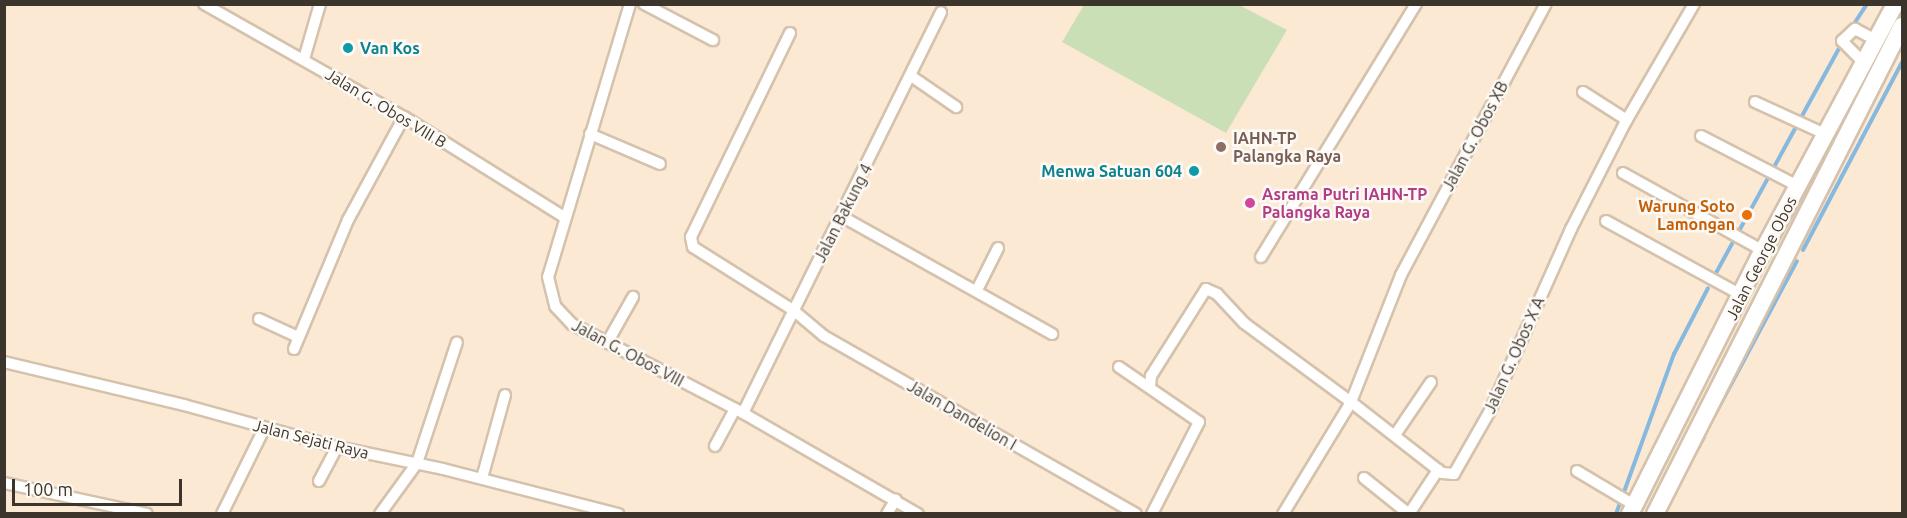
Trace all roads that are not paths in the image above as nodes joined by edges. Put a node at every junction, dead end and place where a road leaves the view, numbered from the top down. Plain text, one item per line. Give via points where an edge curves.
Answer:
1 (204, 4) edge
2 (320, 4) edge
3 (630, 4) edge
4 (644, 4) edge
5 (1416, 4) edge
6 (1546, 4) edge
7 (1694, 4) edge
8 (1895, 4) edge
9 (941, 12) dead end
10 (1902, 26) edge
11 (790, 33) dead end
12 (714, 40) dead end
13 (1876, 40) junction
14 (304, 59) junction
15 (1864, 63) junction
16 (911, 76) junction
17 (1583, 92) dead end
18 (1755, 102) dead end
19 (956, 107) dead end
20 (404, 117) junction
21 (1627, 120) junction
22 (590, 134) junction
23 (1824, 134) junction
24 (1701, 136) dead end
25 (660, 164) dead end
26 (1623, 173) dead end
27 (1798, 186) junction
28 (841, 216) junction
29 (564, 217) junction
30 (1606, 221) dead end
31 (998, 248) dead end
32 (1764, 250) junction
33 (1261, 257) dead end
34 (980, 292) junction
35 (1741, 296) junction
36 (633, 297) dead end
37 (793, 310) junction
38 (259, 319) dead end
39 (1052, 334) dead end
40 (298, 337) junction
41 (457, 342) dead end
42 (607, 343) junction
43 (294, 349) dead end
44 (4, 362) edge
45 (1119, 367) dead end
46 (1431, 382) dead end
47 (1150, 387) junction
48 (505, 395) dead end
49 (1351, 402) junction
50 (739, 411) junction
51 (264, 429) junction
52 (1395, 435) junction
53 (715, 446) dead end
54 (337, 447) junction
55 (417, 463) junction
56 (1438, 470) junction
57 (1577, 471) dead end
58 (482, 478) junction
59 (1364, 478) dead end
60 (320, 481) dead end
61 (4, 483) edge
62 (896, 499) junction
63 (1632, 509) edge
64 (110, 510) edge
65 (147, 513) edge
66 (222, 513) edge
67 (380, 513) edge
68 (618, 513) edge
69 (887, 513) edge
70 (918, 513) edge
71 (1136, 513) edge
72 (1152, 513) edge
73 (1283, 513) edge
74 (1655, 513) edge

1 - 14 street, Jalan G. Obos VIII B
2 - 14 street
3 - 22 street, Jalan G. Obos VIII
4 - 12 street
5 - 33 street
6 - 49 street, Jalan G. Obos XB via 1401,275
7 - 21 street, Jalan G. Obos X A
8 - 13 main road, Jalan George Obos
9 - 16 street, Jalan Bakung 4
10 - 74 main road, Jalan George Obos
11 - 37 street, Jalan Dandelion I via 690,241 697,251
13 - 15 main road, Jalan George Obos
13 - 15 street via 1855,29 1842,41
14 - 20 street, Jalan G. Obos VIII B
15 - 23 main road, Jalan George Obos
16 - 19 street
16 - 28 street, Jalan Bakung 4
17 - 21 street
18 - 23 street
20 - 29 street, Jalan G. Obos VIII B
20 - 40 street via 348,220
21 - 56 street, Jalan G. Obos X A via 1571,229 1467,456 1455,474
22 - 25 street
22 - 29 street, Jalan G. Obos VIII
23 - 27 main road, Jalan George Obos
24 - 27 street
26 - 32 street
27 - 32 main road, Jalan George Obos
28 - 34 street
28 - 37 street, Jalan Bakung 4
29 - 42 street, Jalan G. Obos VIII via 548,277 549,292 567,320
30 - 35 street
31 - 34 street
32 - 35 main road, Jalan George Obos
34 - 39 street
35 - 63 main road, Jalan George Obos
36 - 42 street
37 - 50 street, Jalan Bakung 4
37 - 71 street, Jalan Dandelion I via 824,336
38 - 40 street
40 - 43 street
41 - 55 street
42 - 50 street, Jalan G. Obos VIII
44 - 51 street, Jalan Sejati Raya via 174,402
45 - 47 street
46 - 52 street
47 - 49 street via 1151,376 1206,289 1217,294 1244,323
47 - 72 street via 1194,416 1198,428
48 - 58 street
49 - 52 street
49 - 73 street
50 - 53 street, Jalan Bakung 4
50 - 62 street, Jalan G. Obos VIII
51 - 54 street, Jalan Sejati Raya
51 - 66 street
52 - 56 street
54 - 55 street, Jalan Sejati Raya
54 - 60 street
55 - 58 street, Jalan Sejati Raya
55 - 67 street
56 - 59 street via 1409,513
57 - 63 street
58 - 68 street, Jalan Sejati Raya
61 - 64 street
62 - 69 street
62 - 70 street, Jalan G. Obos VIII
64 - 65 street

